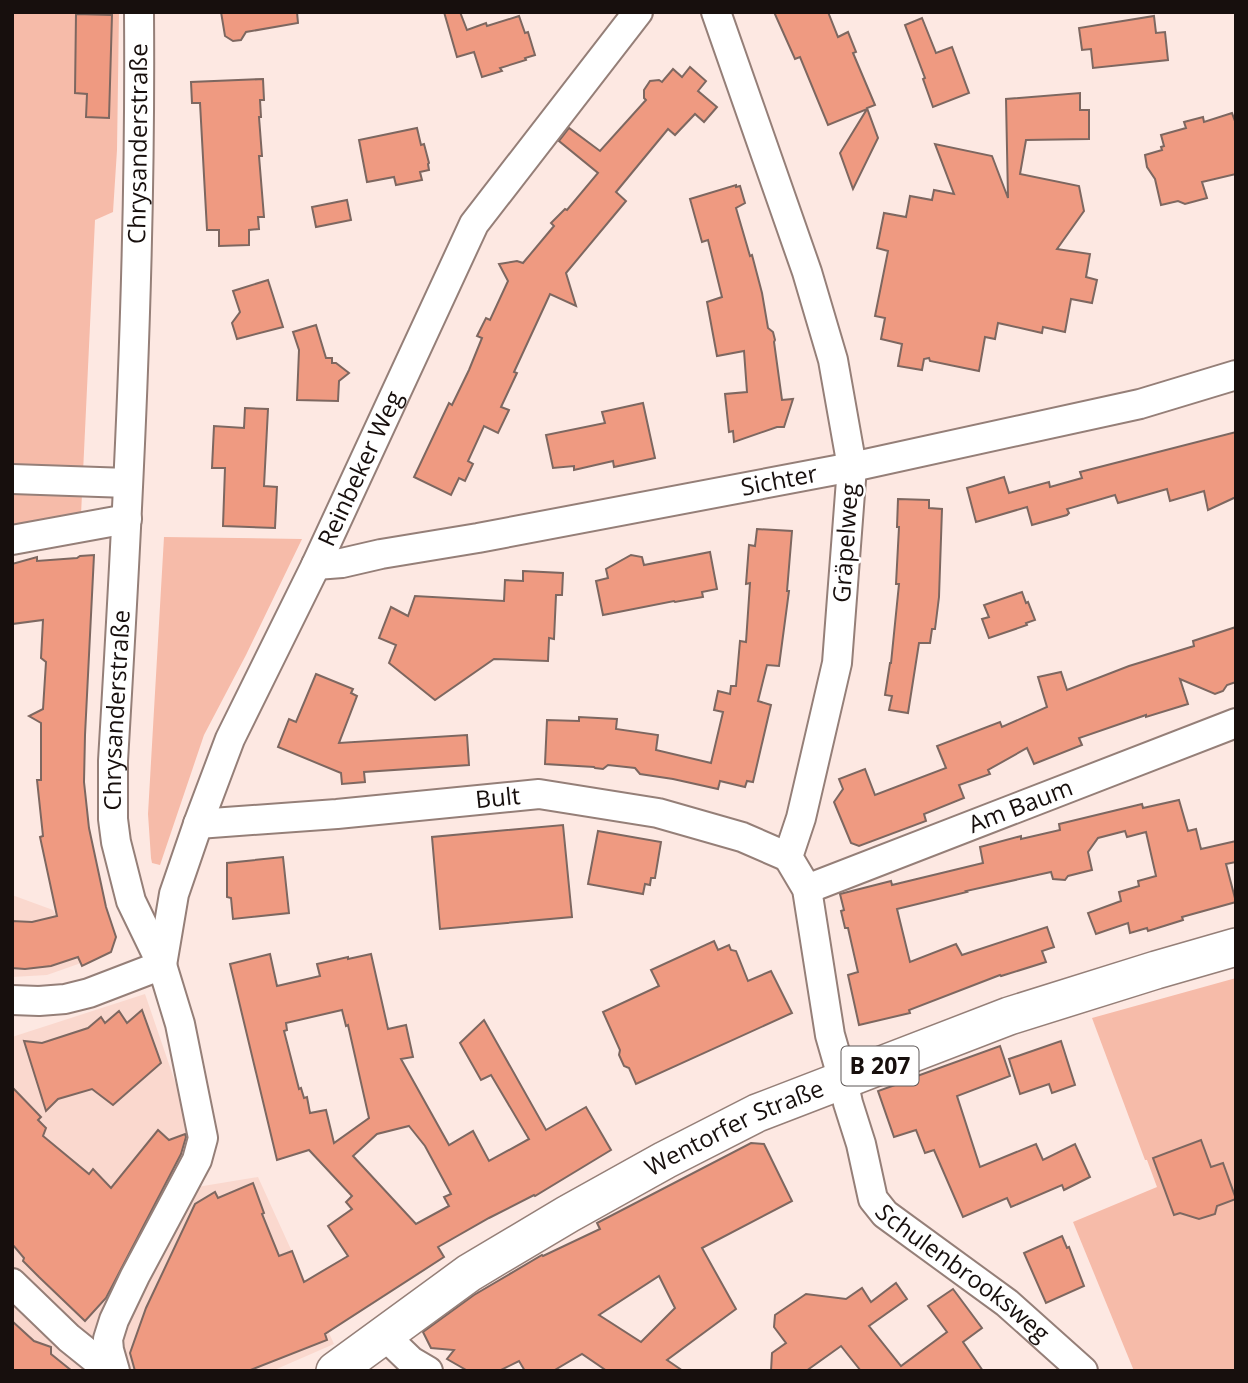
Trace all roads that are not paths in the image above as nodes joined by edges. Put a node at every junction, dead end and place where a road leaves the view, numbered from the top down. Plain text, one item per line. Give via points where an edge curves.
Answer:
1 (139, 12) edge
2 (638, 12) edge
3 (716, 12) edge
4 (1236, 375) edge
5 (852, 467) junction
6 (12, 479) edge
7 (128, 483) junction
8 (127, 519) junction
9 (12, 540) edge
10 (316, 565) junction
11 (1236, 723) edge
12 (198, 824) junction
13 (788, 857) junction
14 (807, 889) junction
15 (1236, 947) edge
16 (162, 965) junction
17 (12, 1000) edge
18 (843, 1080) junction
19 (12, 1283) edge
20 (384, 1335) junction
21 (341, 1369) edge
22 (112, 1371) edge
23 (428, 1371) edge
24 (1083, 1371) edge

1 - 7 street, Chrysanderstraße via 139,205
2 - 10 street, Reinbeker Weg via 474,224
3 - 5 street, Gräpelweg via 807,272 833,360
4 - 5 street, Sichter via 1140,404
5 - 10 street, Sichter
5 - 13 street, Gräpelweg via 837,663
6 - 7 street
7 - 8 street, Chrysanderstraße
8 - 9 street
8 - 16 street, Chrysanderstraße via 113,819 131,901
10 - 12 street, Reinbeker Weg via 230,739
11 - 14 street, Am Baum
12 - 13 street, Bult via 539,794 658,813 742,837
12 - 16 street, Reinbeker Weg via 174,894
13 - 14 street
14 - 18 street via 830,1035
15 - 18 main road, Wentorfer Straße / B 207 via 1009,1016
16 - 17 street via 65,999
16 - 22 street, Chrysanderstraße via 180,1024 204,1138 114,1320 108,1339
18 - 20 main road, Wentorfer Straße / B 207 via 757,1113 616,1187 469,1273
18 - 24 street, Schulenbrooksweg via 873,1199 885,1214 1007,1303
19 - 22 street via 69,1338
20 - 21 main road, B 207
20 - 23 street via 411,1362

